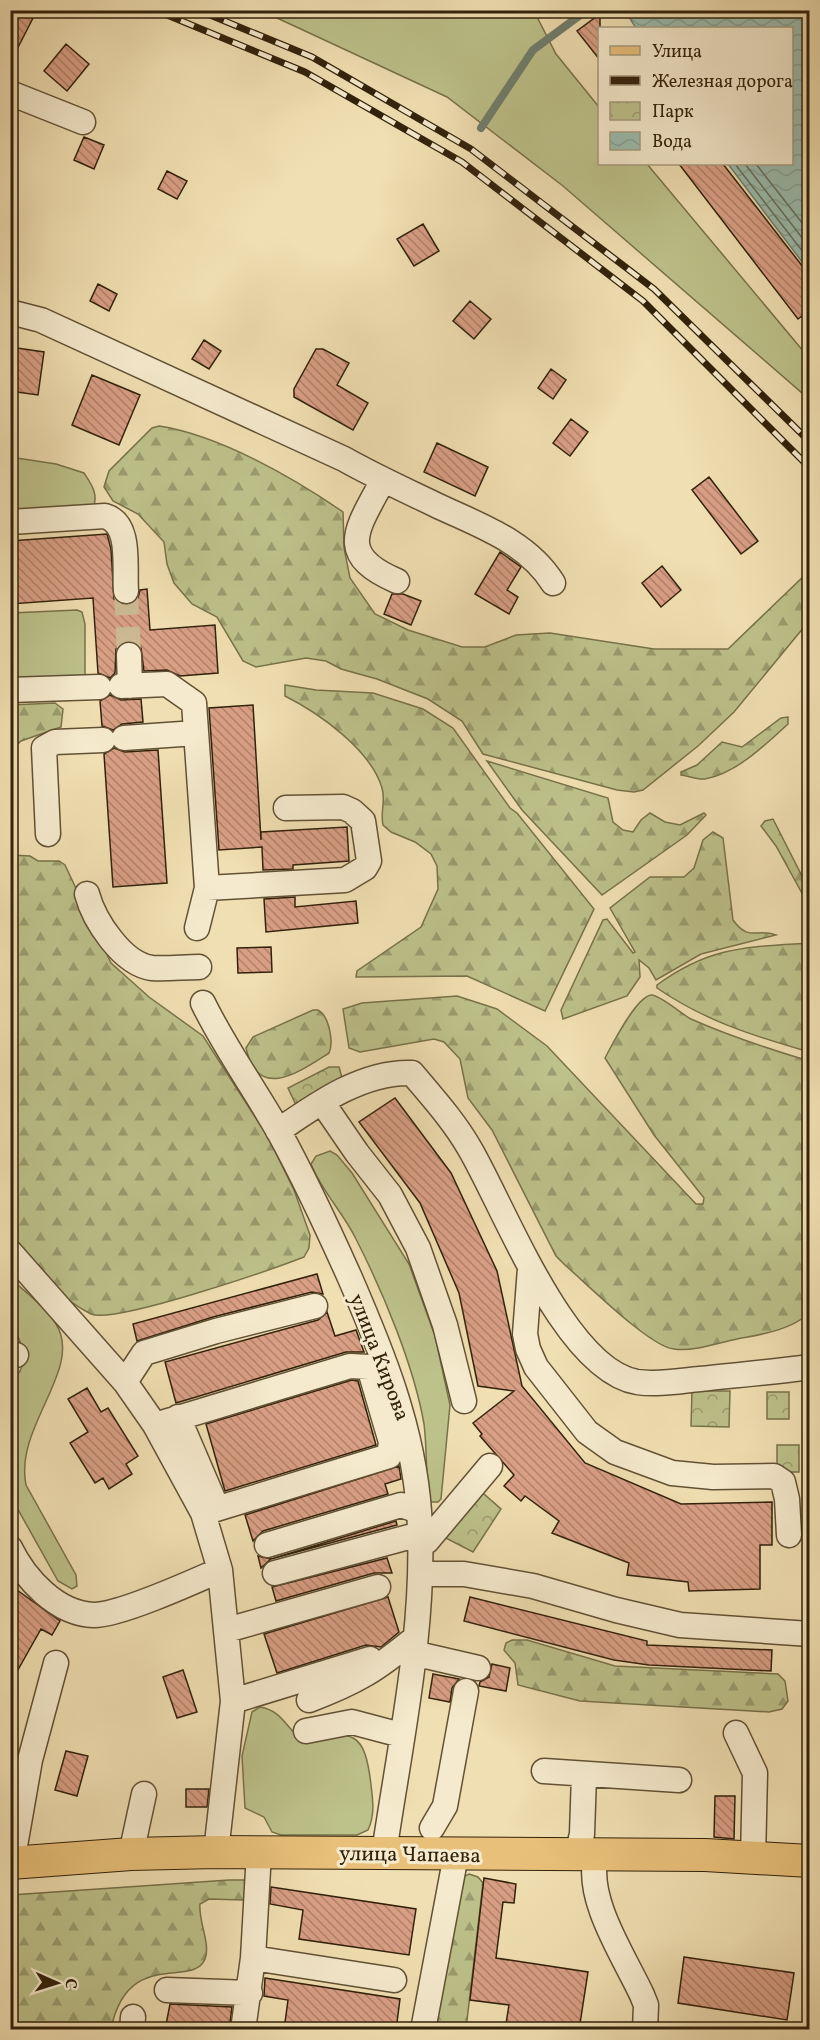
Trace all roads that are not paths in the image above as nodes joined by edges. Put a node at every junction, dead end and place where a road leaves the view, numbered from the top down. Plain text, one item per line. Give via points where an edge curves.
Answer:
1 (10, 93) edge
2 (83, 122) dead end
3 (10, 312) edge
4 (383, 480) junction
5 (14, 530) edge
6 (397, 581) dead end
7 (553, 583) dead end
8 (126, 591) tunnel mouth
9 (129, 655) tunnel mouth
10 (116, 686) junction
11 (10, 690) edge
12 (196, 733) junction
13 (286, 808) dead end
14 (48, 834) dead end
15 (207, 888) junction
16 (87, 894) dead end
17 (197, 928) dead end
18 (199, 966) dead end
19 (202, 1003) dead end
20 (322, 1102) junction
21 (278, 1131) junction
22 (10, 1252) edge
23 (530, 1268) junction
24 (315, 1306) dead end
25 (810, 1367) edge
26 (125, 1382) junction
27 (464, 1401) dead end
28 (391, 1405) junction
29 (178, 1417) junction
30 (155, 1425) junction
31 (490, 1466) dead end
32 (210, 1510) junction
33 (420, 1530) junction
34 (789, 1534) dead end
35 (267, 1545) dead end
36 (13, 1558) edge
37 (220, 1570) junction
38 (275, 1573) dead end
39 (421, 1574) junction
40 (378, 1587) dead end
41 (227, 1630) junction
42 (806, 1635) edge
43 (414, 1646) junction
44 (370, 1659) dead end
45 (56, 1663) dead end
46 (478, 1668) dead end
47 (466, 1691) dead end
48 (309, 1700) dead end
49 (233, 1701) junction
50 (306, 1731) dead end
51 (736, 1733) dead end
52 (401, 1735) junction
53 (544, 1771) dead end
54 (584, 1775) junction
55 (679, 1780) dead end
56 (144, 1794) dead end
57 (432, 1828) dead end
58 (216, 1852) junction
59 (259, 1852) junction
60 (384, 1853) junction
61 (12, 1854) edge
62 (131, 1854) junction
63 (456, 1855) junction
64 (586, 1855) junction
65 (753, 1859) junction
66 (810, 1861) edge
67 (253, 1958) junction
68 (394, 1980) dead end
69 (167, 1990) dead end
70 (250, 1993) junction
71 (243, 2030) edge
72 (423, 2030) edge
73 (645, 2030) edge

1 - 2 street
3 - 4 street via 41,320
4 - 6 street via 364,518 357,546 359,557 367,566
4 - 7 street via 504,536 531,556
5 - 8 street via 105,516 114,518 123,531
9 - 10 street
10 - 11 street
10 - 12 street via 167,684 184,693 194,703
12 - 14 street via 56,741 44,748
12 - 15 street
13 - 15 street via 343,807 352,811 363,821 369,861 365,868 345,880
15 - 17 street
16 - 18 street via 104,927 136,963 151,968
19 - 21 street, улица Кирова
20 - 21 street
20 - 23 street via 379,1077 395,1072 412,1073 451,1118 472,1152
20 - 27 street via 390,1195 418,1248 445,1325
21 - 28 street, улица Кирова via 324,1220 381,1349
22 - 26 street
23 - 25 street via 584,1347 622,1378 661,1383
23 - 34 street via 525,1335 528,1349 536,1367 587,1432 615,1452 672,1473 774,1476 783,1482
24 - 26 street via 144,1353
26 - 30 street
28 - 29 street via 369,1367 358,1365
28 - 32 street via 392,1449 387,1458
28 - 33 street, улица Кирова via 411,1448
29 - 30 street
29 - 32 street
30 - 32 street
31 - 33 street via 427,1541
32 - 37 street
33 - 35 street via 401,1505
33 - 38 street
33 - 39 street, улица Кирова
36 - 37 street via 66,1608 95,1615 110,1613
37 - 41 street
39 - 42 street via 464,1574 533,1586 680,1626
39 - 43 street, улица Кирова
40 - 41 street
41 - 49 street
43 - 46 street
43 - 48 street via 355,1682
43 - 52 street, улица Кирова
44 - 49 street
45 - 61 street via 30,1760
47 - 57 street via 445,1806
49 - 58 street
50 - 52 street via 352,1722
51 - 65 street via 755,1773
52 - 60 street, улица Кирова
53 - 54 street
54 - 55 street
54 - 64 street via 582,1834
56 - 62 street
58 - 59 main road, улица Чапаева
58 - 62 main road, улица Чапаева
59 - 60 main road, улица Чапаева
59 - 67 street
60 - 63 main road, улица Чапаева
61 - 62 main road, улица Чапаева
63 - 64 main road, улица Чапаева
63 - 72 street
64 - 65 main road, улица Чапаева
64 - 73 street via 596,1894 646,2005
65 - 66 main road, улица Чапаева
67 - 68 street
67 - 70 street
69 - 70 street
70 - 71 street

